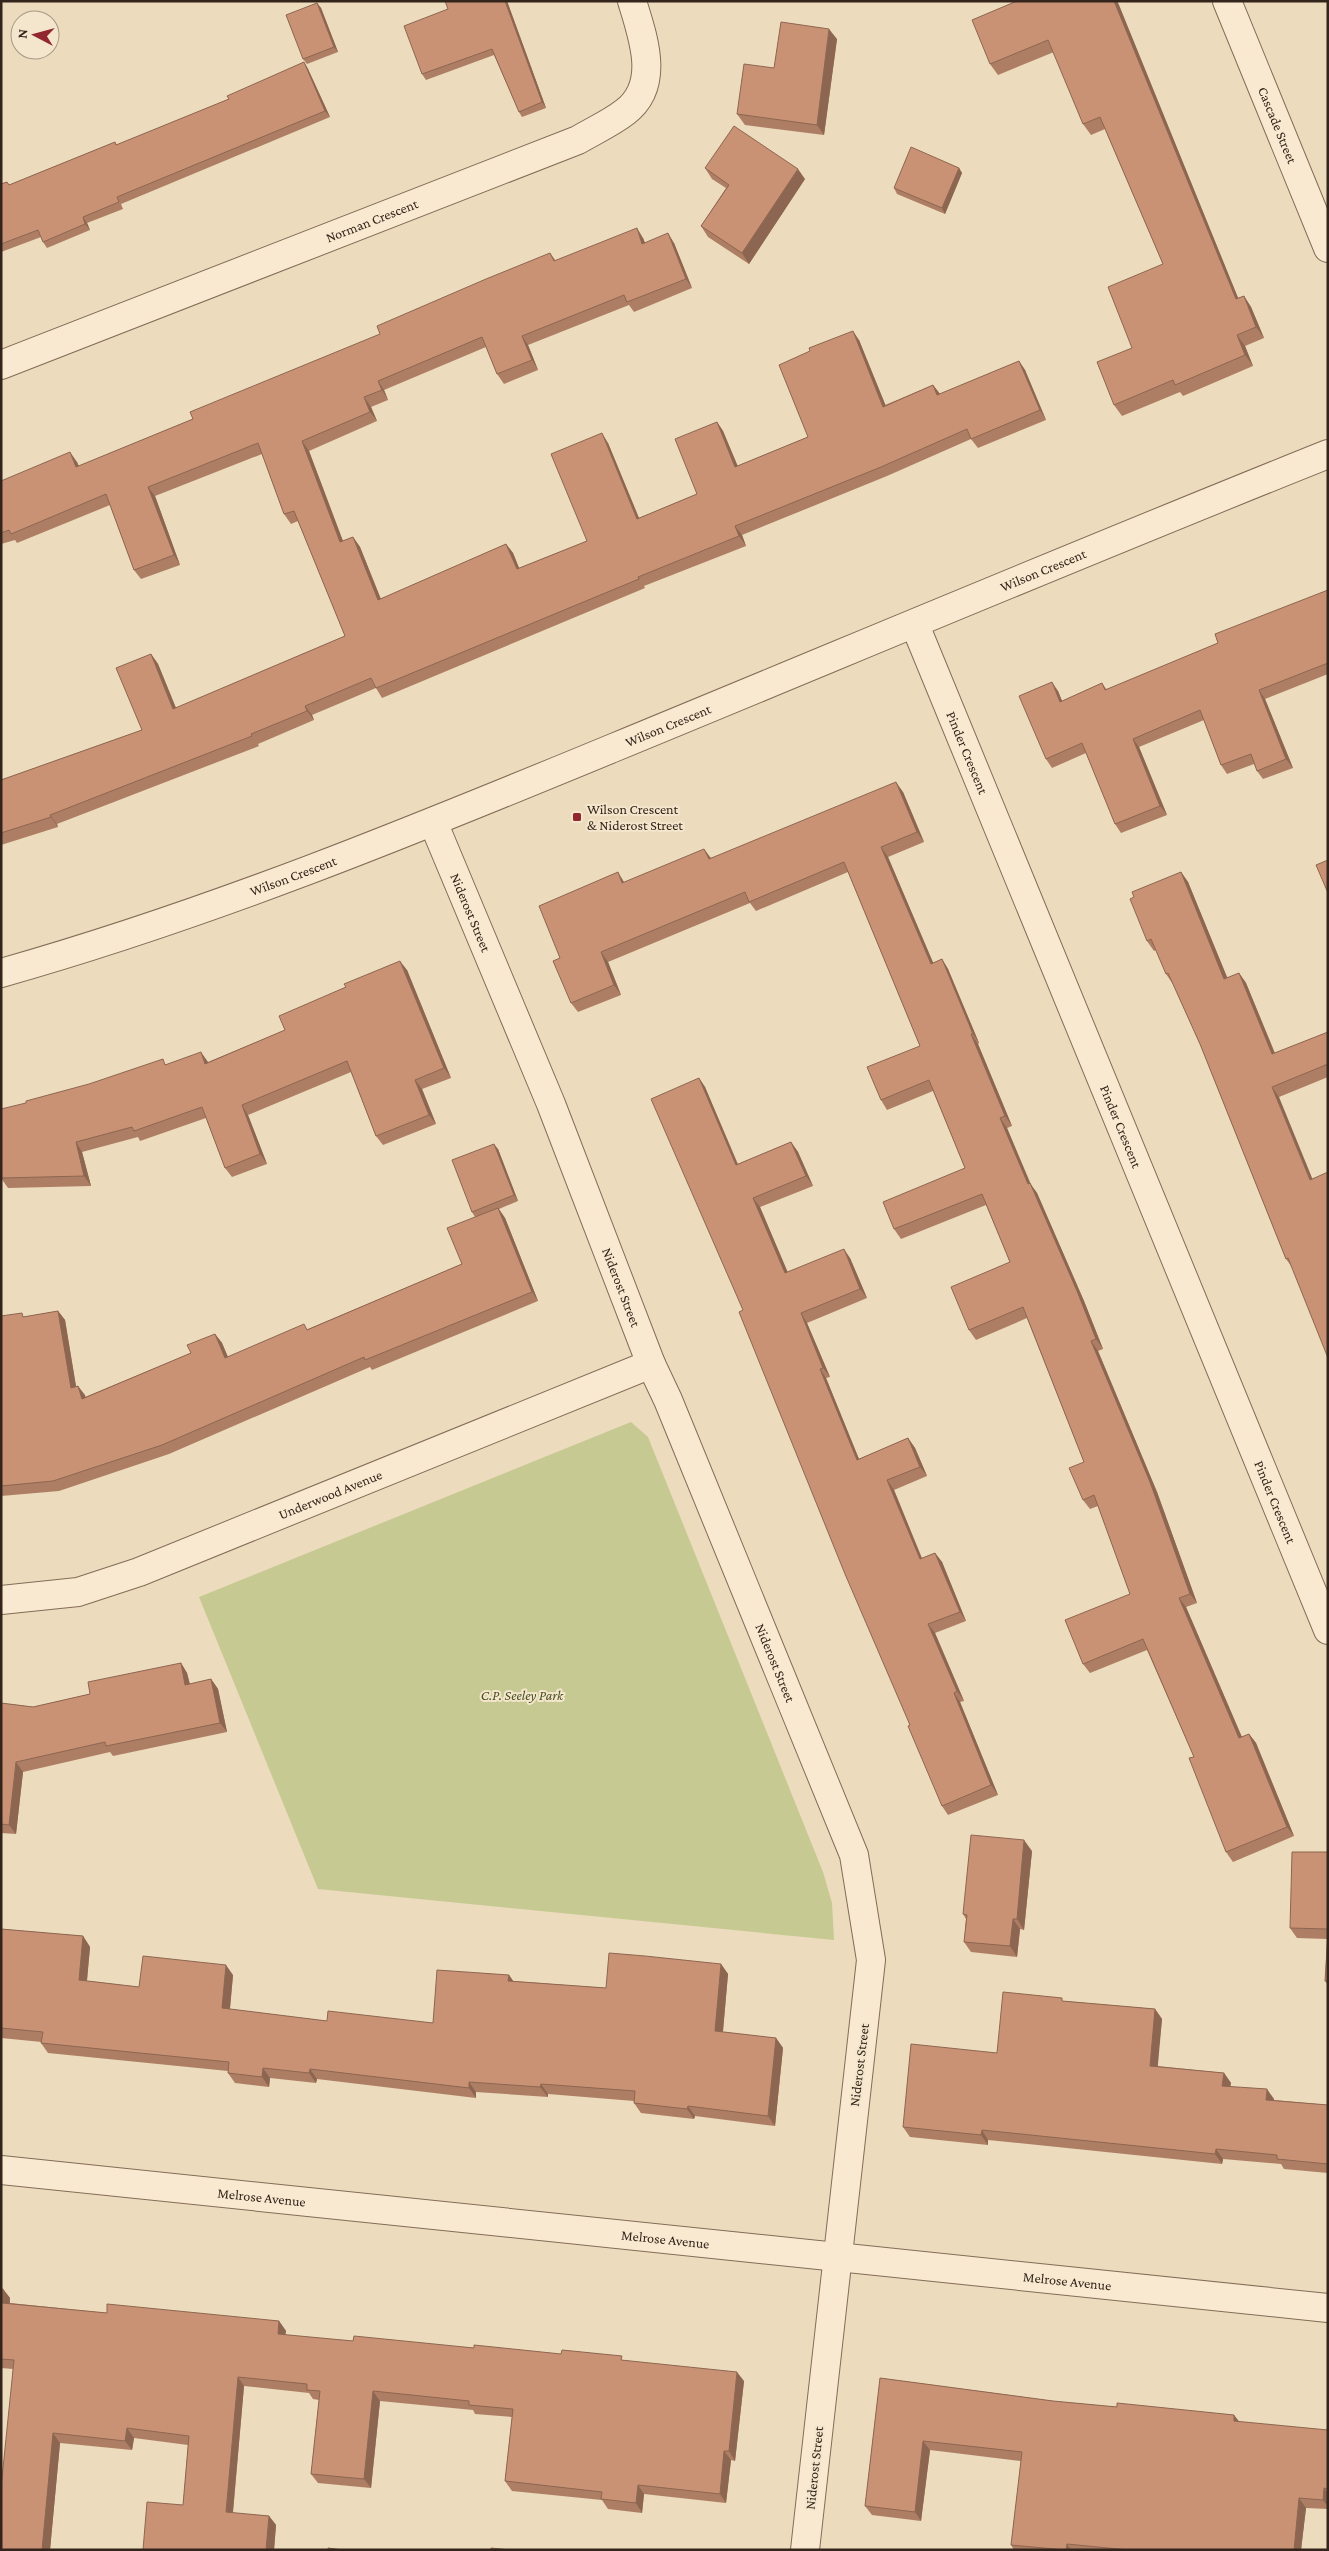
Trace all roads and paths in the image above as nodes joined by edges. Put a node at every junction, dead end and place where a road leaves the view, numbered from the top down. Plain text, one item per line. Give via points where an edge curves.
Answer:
1 (632, 1) edge
2 (1227, 1) edge
3 (1328, 248) edge
4 (1, 365) edge
5 (1328, 454) edge
6 (915, 625) junction
7 (433, 822) junction
8 (1, 973) edge
9 (651, 1364) junction
10 (1, 1600) edge
11 (1328, 1630) edge
12 (1, 2170) edge
13 (836, 2256) junction
14 (1328, 2308) edge
15 (805, 2550) edge

1 - 4 street, Norman Crescent via 647,59 643,94 626,112 578,140
2 - 3 street, Cascade Street
5 - 6 street, Wilson Crescent via 1142,528
6 - 7 street, Wilson Crescent
6 - 11 street, Pinder Crescent
7 - 8 street, Wilson Crescent via 102,944
7 - 9 street, Niderost Street via 551,1104
9 - 10 street, Underwood Avenue via 139,1572 78,1592
9 - 13 street, Niderost Street via 854,1855 871,1960
12 - 13 street, Melrose Avenue
13 - 14 street, Melrose Avenue
13 - 15 street, Niderost Street

